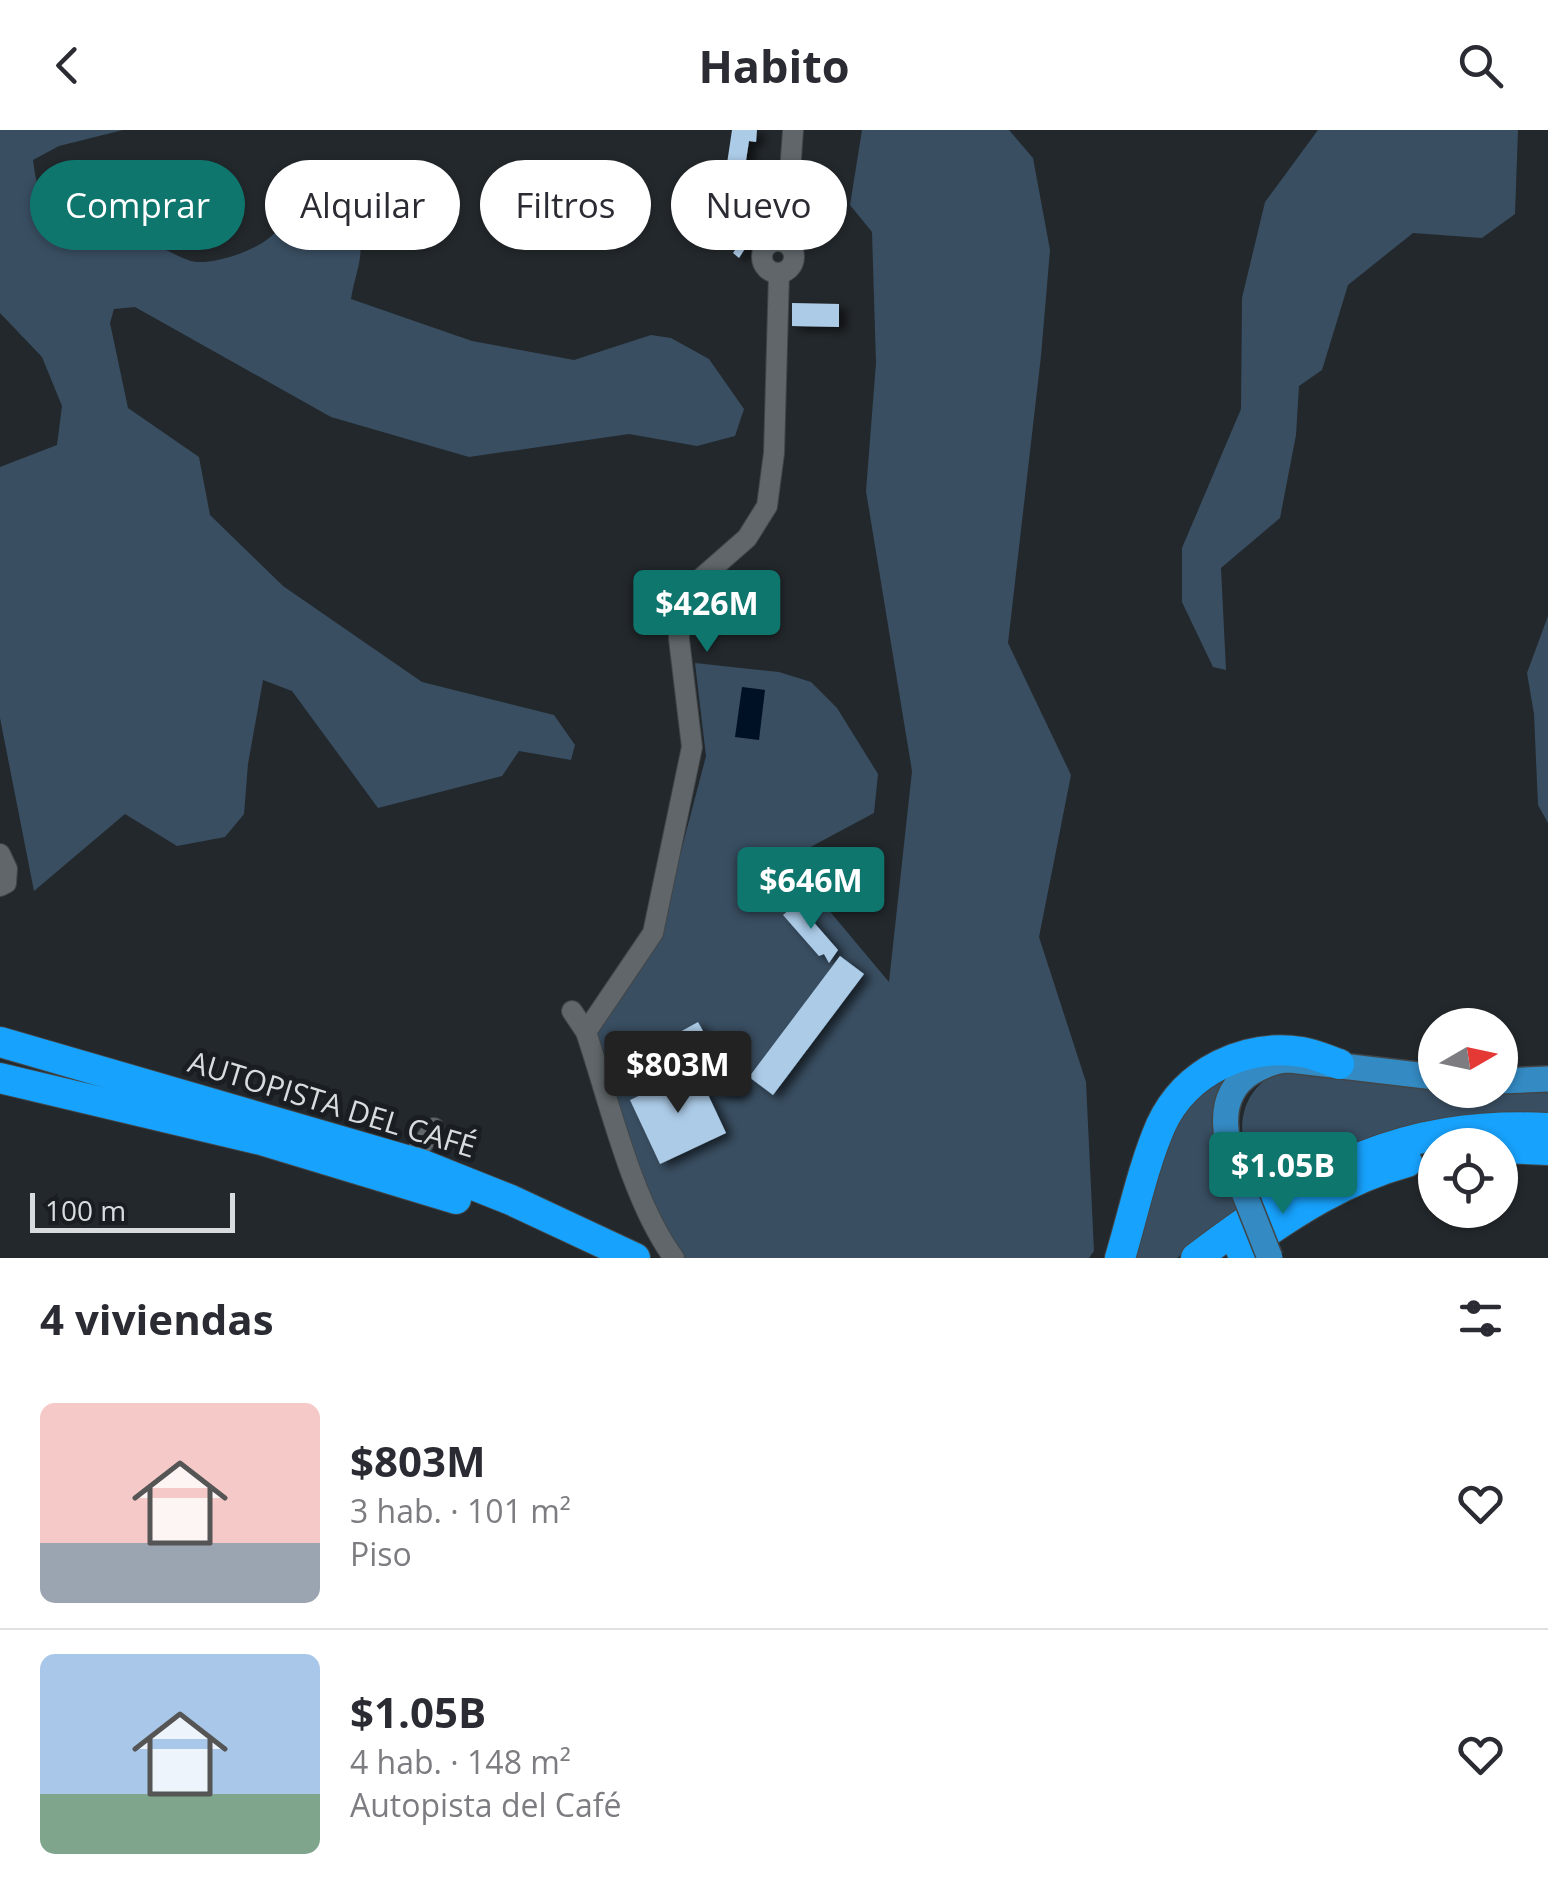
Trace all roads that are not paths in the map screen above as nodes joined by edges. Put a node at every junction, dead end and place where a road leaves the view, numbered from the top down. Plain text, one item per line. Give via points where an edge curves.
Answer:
1 (793, 130) edge
2 (0, 854) edge
3 (0, 886) edge
4 (572, 1011) dead end
5 (586, 1032) junction
6 (0, 1042) edge
7 (1339, 1064) junction
8 (1418, 1075) edge
9 (0, 1078) edge
10 (1548, 1078) edge
11 (1518, 1080) edge
12 (434, 1128) dead end
13 (1548, 1128) edge
14 (1518, 1149) edge
15 (1548, 1150) edge
16 (1418, 1160) edge
17 (410, 1161) junction
18 (1314, 1201) junction
19 (588, 1258) edge
20 (635, 1258) edge
21 (674, 1258) edge
22 (1120, 1258) edge
23 (1196, 1258) edge
24 (1231, 1258) edge
25 (1248, 1258) edge
26 (1270, 1258) edge

1 - 5 street via 785,242 768,243 762,252 765,267 779,273 767,506 748,538 690,588 679,608 692,747 652,933
2 - 3 street via 8,876
4 - 5 street
5 - 21 street via 640,1196
6 - 17 highway, AUTOPISTA DEL CAFÉ
7 - 8 main road
7 - 22 highway via 1306,1052 1260,1051 1222,1063 1191,1086 1160,1127
7 - 26 main road, bridge via 1282,1060 1238,1083 1228,1102 1228,1142
9 - 19 highway, AUTOPISTA DEL CAFÉ via 408,1182
10 - 11 main road
12 - 17 street
13 - 23 highway via 1463,1130 1361,1155 1294,1188
14 - 15 highway
16 - 18 highway
17 - 20 highway, AUTOPISTA DEL CAFÉ
18 - 24 highway
18 - 25 highway

